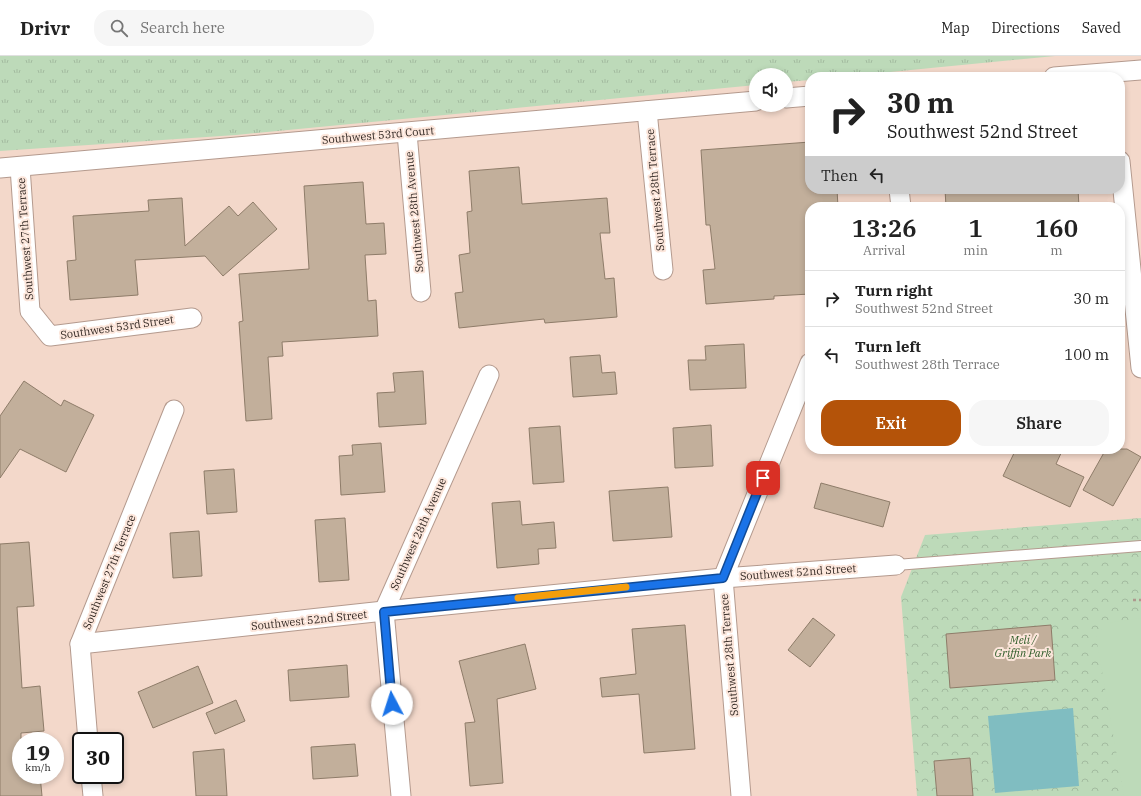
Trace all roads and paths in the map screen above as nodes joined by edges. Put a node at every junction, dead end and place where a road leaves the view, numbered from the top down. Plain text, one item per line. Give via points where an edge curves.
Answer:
1 (1141, 70) edge
2 (1125, 73) edge
3 (805, 96) edge
4 (793, 97) edge
5 (749, 102) edge
6 (647, 111) junction
7 (407, 133) junction
8 (20, 167) junction
9 (0, 168) edge
10 (1125, 184) edge
11 (1134, 225) edge
12 (663, 270) dead end
13 (421, 292) dead end
14 (30, 311) joint
15 (192, 318) dead end
16 (1141, 368) edge
17 (489, 375) dead end
18 (805, 375) edge
19 (174, 410) dead end
20 (1141, 546) edge
21 (896, 565) joint
22 (723, 578) junction
23 (1133, 600) dead end
24 (1141, 600) edge
25 (384, 612) junction
26 (80, 644) junction
27 (87, 732) edge
28 (92, 784) edge
29 (93, 796) edge
30 (401, 796) edge
31 (741, 796) edge

1 - 2 street
3 - 4 street
5 - 6 street, Southwest 53rd Court
6 - 7 street, Southwest 53rd Court
6 - 12 street, Southwest 28th Terrace
7 - 8 street, Southwest 53rd Court
7 - 13 street, Southwest 28th Avenue
8 - 9 street, Southwest 53rd Court
8 - 14 street, Southwest 27th Terrace
10 - 11 street
11 - 16 street
14 - 15 street, Southwest 53rd Street via 50,336
17 - 25 street, Southwest 28th Avenue
18 - 22 street, Southwest 28th Terrace
19 - 26 street, Southwest 27th Terrace
20 - 21 lane
21 - 22 street, Southwest 52nd Street
22 - 25 street, Southwest 52nd Street
22 - 31 street, Southwest 28th Terrace
23 - 24 path
25 - 26 street, Southwest 52nd Street
25 - 30 street, Southwest 28th Avenue
26 - 27 street, Southwest 27th Terrace
28 - 29 street

